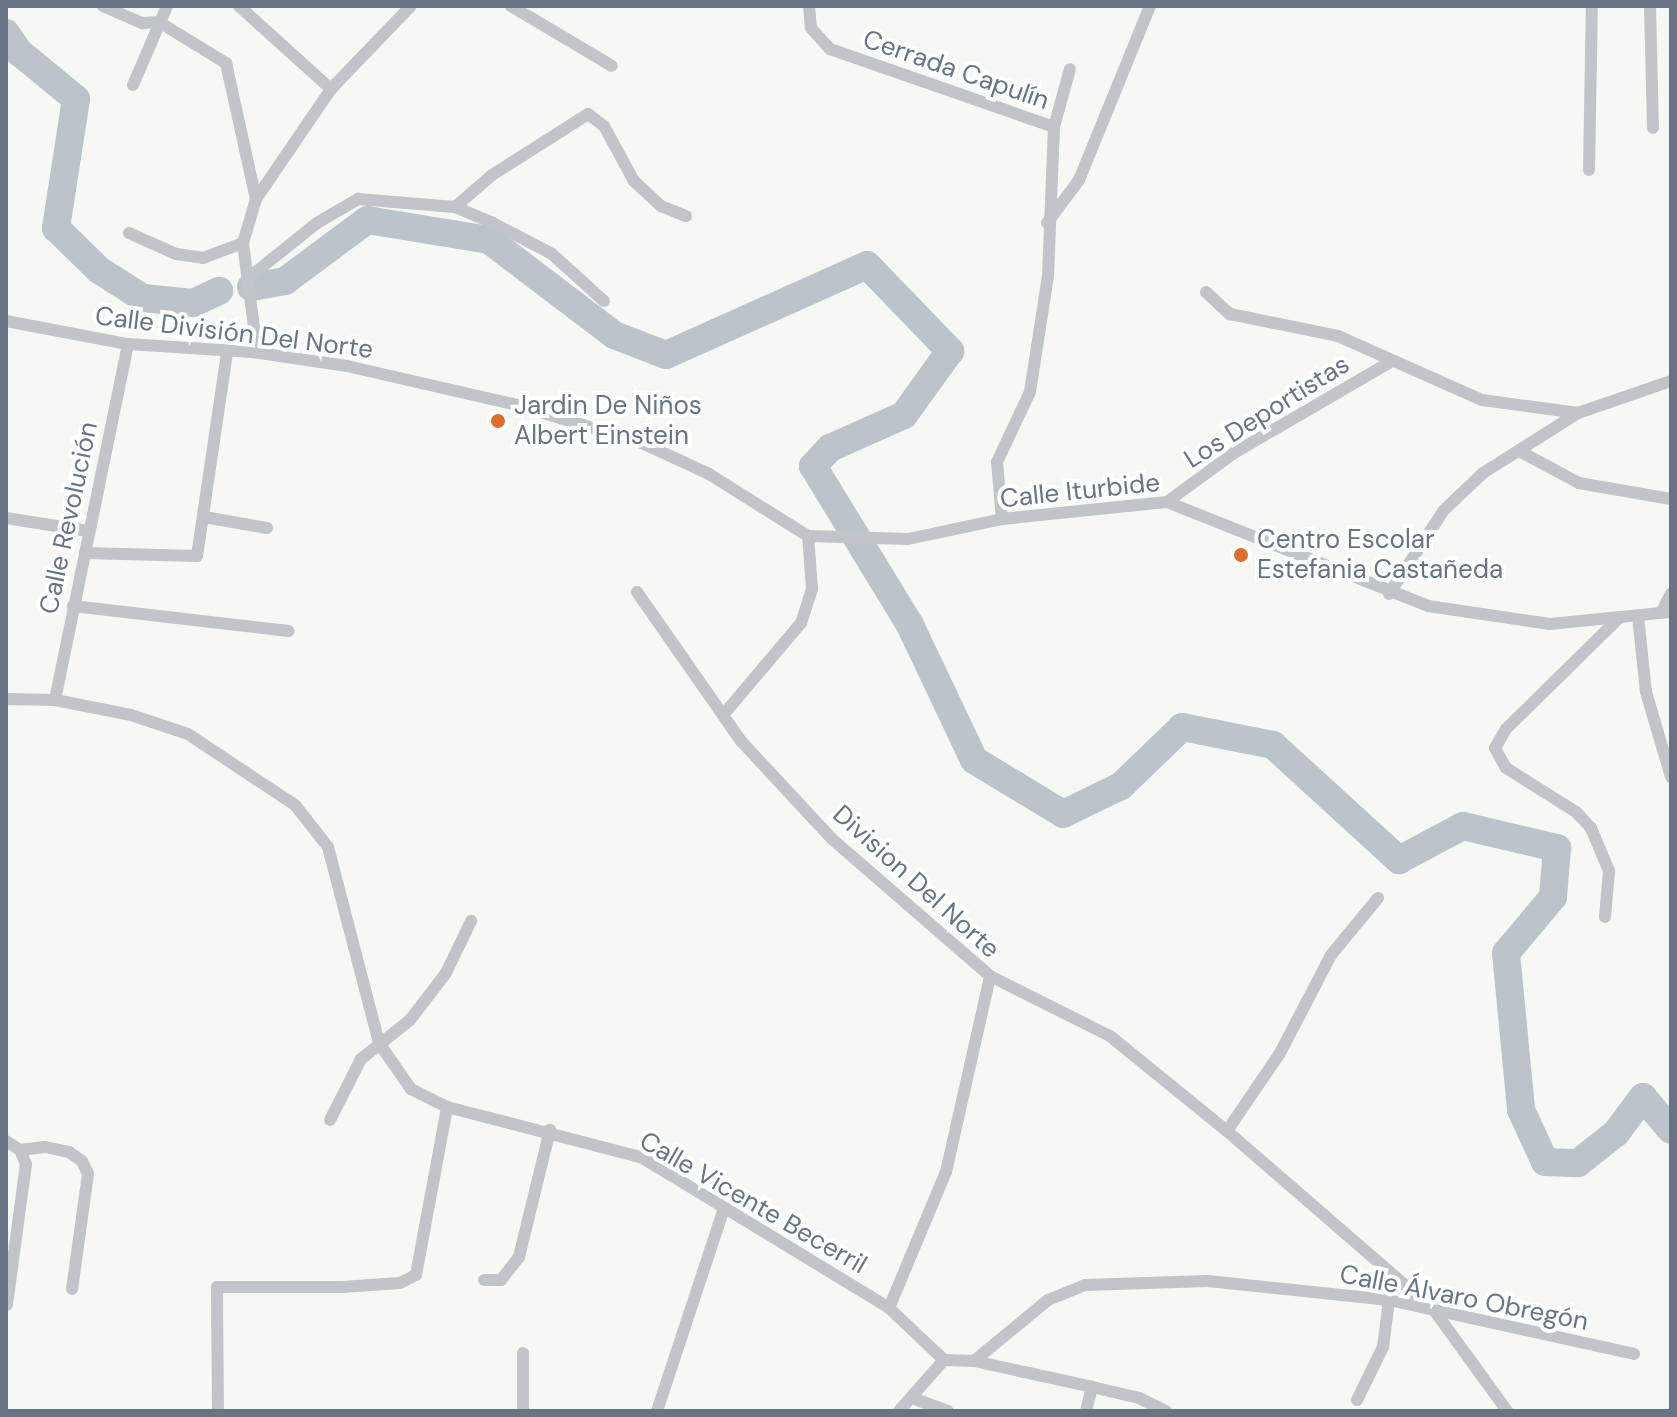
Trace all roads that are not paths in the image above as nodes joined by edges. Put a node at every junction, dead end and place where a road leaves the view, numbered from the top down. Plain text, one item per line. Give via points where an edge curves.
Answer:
1 (103, 6) edge
2 (167, 6) edge
3 (239, 6) edge
4 (390, 6) edge
5 (511, 6) edge
6 (809, 6) edge
7 (1150, 6) edge
8 (1592, 6) edge
9 (1650, 6) edge
10 (407, 11) edge
11 (159, 22) junction
12 (612, 66) dead end
13 (1070, 69) dead end
14 (133, 85) dead end
15 (331, 89) junction
16 (1054, 127) junction
17 (1653, 128) dead end
18 (1589, 170) dead end
19 (256, 199) junction
20 (455, 207) junction
21 (686, 216) dead end
22 (1047, 223) junction
23 (129, 233) dead end
24 (243, 243) junction
25 (247, 279) junction
26 (1206, 292) dead end
27 (604, 301) dead end
28 (6, 321) edge
29 (128, 344) junction
30 (227, 352) junction
31 (252, 352) junction
32 (1392, 361) junction
33 (1671, 381) edge
34 (1578, 413) junction
35 (1519, 451) junction
36 (1671, 499) edge
37 (1167, 502) junction
38 (204, 517) junction
39 (6, 518) edge
40 (1002, 519) junction
41 (267, 528) dead end
42 (88, 531) junction
43 (814, 536) junction
44 (85, 553) junction
45 (637, 592) dead end
46 (1671, 593) edge
47 (1389, 594) junction
48 (73, 606) junction
49 (1666, 613) edge
50 (1638, 616) junction
51 (1619, 618) junction
52 (289, 631) dead end
53 (6, 699) edge
54 (55, 700) junction
55 (724, 714) junction
56 (1671, 777) edge
57 (1378, 898) dead end
58 (1605, 917) dead end
59 (471, 921) dead end
60 (990, 976) junction
61 (379, 1043) junction
62 (447, 1107) junction
63 (330, 1120) dead end
64 (550, 1130) junction
65 (1227, 1131) junction
66 (6, 1141) edge
67 (20, 1150) junction
68 (724, 1209) junction
69 (484, 1280) dead end
70 (72, 1289) dead end
71 (1389, 1300) junction
72 (7, 1305) edge
73 (889, 1308) junction
74 (1434, 1310) junction
75 (523, 1353) dead end
76 (1634, 1354) dead end
77 (944, 1360) junction
78 (974, 1361) junction
79 (1092, 1387) junction
80 (912, 1398) junction
81 (1357, 1400) dead end
82 (1137, 1404) edge
83 (218, 1411) edge
84 (523, 1411) edge
85 (657, 1411) edge
86 (899, 1411) edge
87 (948, 1411) edge
88 (1086, 1411) edge
89 (1166, 1411) edge
90 (1507, 1411) edge

1 - 11 street via 142,23
2 - 11 street
3 - 15 street
4 - 10 street
5 - 12 street
6 - 16 street, Cerrada Capulín via 811,28 830,49
7 - 22 street via 1079,180
8 - 18 street
9 - 17 street
10 - 15 street
11 - 14 street
11 - 19 street via 226,63
13 - 16 street
15 - 19 street
16 - 22 street, Cerrada Capulín
19 - 24 street
20 - 21 street via 492,175 588,114 604,126 634,181 661,206
20 - 25 street via 358,199 317,223
20 - 27 street via 552,254
22 - 40 street, Cerrada Capulín via 1048,276 1030,392 997,462
23 - 24 street via 176,254 203,258
24 - 25 street
25 - 31 street
26 - 32 street via 1230,314 1338,336
28 - 29 street, Calle División Del Norte
29 - 30 street, Calle División Del Norte
29 - 42 street, Calle Revolución
30 - 31 street, Calle División Del Norte
30 - 38 street
31 - 43 street, Calle División Del Norte via 347,366 517,405 642,443 709,474
32 - 34 street via 1482,400
32 - 37 street, Los Deportistas via 1234,453
33 - 34 street
34 - 35 street
35 - 36 street via 1579,483
35 - 47 street via 1464,488
37 - 40 street, Calle Iturbide
37 - 47 street, Calle Iturbide via 1206,513
38 - 41 street
38 - 44 street via 197,556
39 - 42 street
40 - 43 street, Calle Iturbide via 882,541
42 - 44 street, Calle Revolución
43 - 55 street via 812,589 801,623
44 - 48 street, Calle Revolución
45 - 55 street, Division Del Norte via 691,676
46 - 49 street
47 - 51 street, Calle Iturbide via 1527,623
48 - 52 street
48 - 54 street, Calle Revolución
49 - 50 street, Calle Iturbide
50 - 51 street, Calle Iturbide
50 - 56 street via 1646,692
51 - 58 street via 1506,729 1495,748 1506,768 1591,828 1609,871
53 - 54 street, Calle Vicente Becerril
54 - 61 street, Calle Vicente Becerril via 131,715 188,734 295,805 328,847
55 - 60 street, Division Del Norte via 741,741 832,839
57 - 65 street via 1331,955 1280,1053
59 - 61 street via 446,973 410,1020
60 - 65 street via 1110,1036
60 - 73 street, Division Del Norte via 946,1172
61 - 62 street, Calle Vicente Becerril via 411,1089
61 - 63 street via 361,1059
62 - 64 street, Calle Vicente Becerril
62 - 83 street via 416,1275 400,1283 342,1287 217,1287
64 - 68 street, Calle Vicente Becerril via 641,1157
64 - 69 street via 519,1257 501,1280
65 - 74 street
66 - 67 street
67 - 70 street via 45,1147 69,1152 88,1174
67 - 72 street via 26,1164
68 - 73 street, Calle Vicente Becerril
68 - 85 street
71 - 74 street, Calle Álvaro Obregón
71 - 78 street, Calle Álvaro Obregón via 1208,1281 1085,1285 1048,1300
71 - 81 street via 1383,1347
73 - 77 street
74 - 76 street, Calle Álvaro Obregón
74 - 90 street
75 - 84 street
77 - 78 street
77 - 80 street
78 - 79 street
79 - 82 street
79 - 88 street
80 - 86 street
80 - 87 street
82 - 89 street

